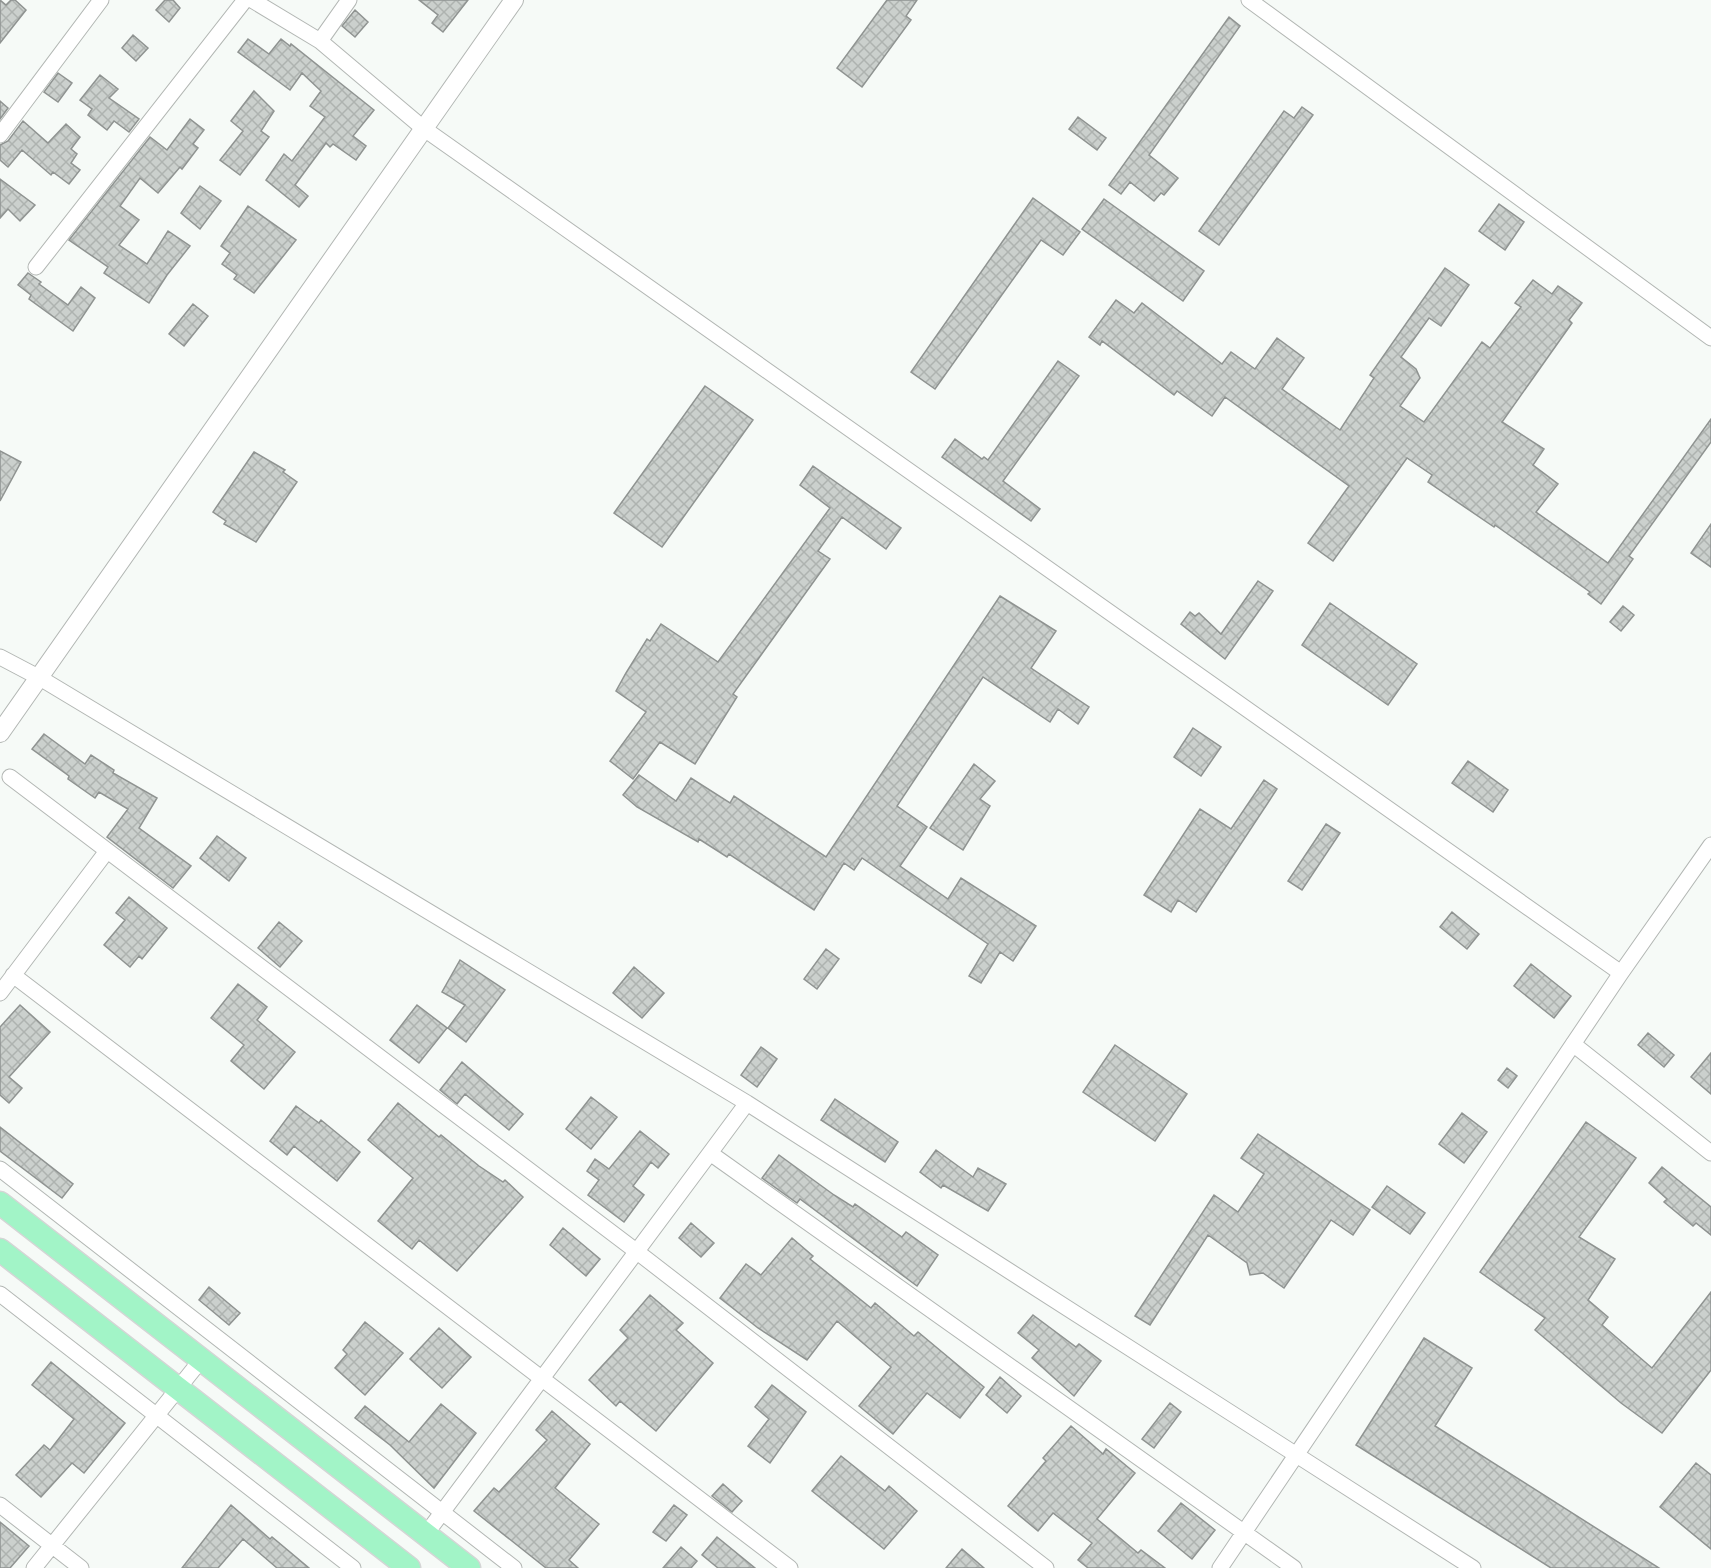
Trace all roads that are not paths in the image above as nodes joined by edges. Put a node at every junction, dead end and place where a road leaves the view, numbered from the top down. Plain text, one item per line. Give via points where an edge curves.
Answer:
1 (101, 0) edge
2 (245, 0) edge
3 (252, 0) edge
4 (349, 0) edge
5 (514, 0) edge
6 (1249, 0) edge
7 (320, 40) junction
8 (423, 128) junction
9 (0, 135) edge
10 (36, 267) dead end
11 (1711, 338) edge
12 (0, 657) edge
13 (40, 678) junction
14 (0, 733) edge
15 (10, 777) dead end
16 (1711, 845) edge
17 (107, 851) junction
18 (1621, 973) junction
19 (13, 975) junction
20 (0, 993) edge
21 (1573, 1044) junction
22 (747, 1103) junction
23 (710, 1153) junction
24 (1711, 1153) edge
25 (0, 1169) edge
26 (0, 1203) edge
27 (0, 1250) edge
28 (636, 1251) junction
29 (0, 1294) edge
30 (201, 1360) junction
31 (542, 1379) junction
32 (177, 1387) junction
33 (155, 1414) junction
34 (1297, 1454) junction
35 (0, 1505) edge
36 (443, 1511) junction
37 (1245, 1531) junction
38 (426, 1534) junction
39 (52, 1546) junction
40 (34, 1568) edge
41 (81, 1568) edge
42 (353, 1568) edge
43 (409, 1568) edge
44 (469, 1568) edge
45 (514, 1568) edge
46 (790, 1568) edge
47 (1046, 1568) edge
48 (1220, 1568) edge
49 (1294, 1568) edge
50 (1473, 1568) edge

1 - 9 street
2 - 10 street
3 - 7 street
4 - 7 street
5 - 8 street
6 - 11 street
7 - 8 street
8 - 13 street
8 - 18 street
12 - 13 street
13 - 14 street
13 - 22 street
15 - 17 street
16 - 18 street
17 - 19 street
17 - 28 street
18 - 21 street
19 - 20 street
19 - 31 street
21 - 24 street
21 - 34 street
22 - 23 street
22 - 34 street
23 - 28 street
23 - 37 street
25 - 36 street
26 - 30 main road
27 - 32 main road
28 - 31 street
28 - 47 street
29 - 33 street
30 - 32 street
30 - 38 main road
31 - 36 street
31 - 46 street
32 - 33 street
32 - 43 main road
33 - 39 street
33 - 42 street
34 - 37 street
34 - 50 street
35 - 39 street
36 - 38 street
36 - 45 street
37 - 48 street
37 - 49 street
38 - 44 main road
39 - 40 street
39 - 41 street

